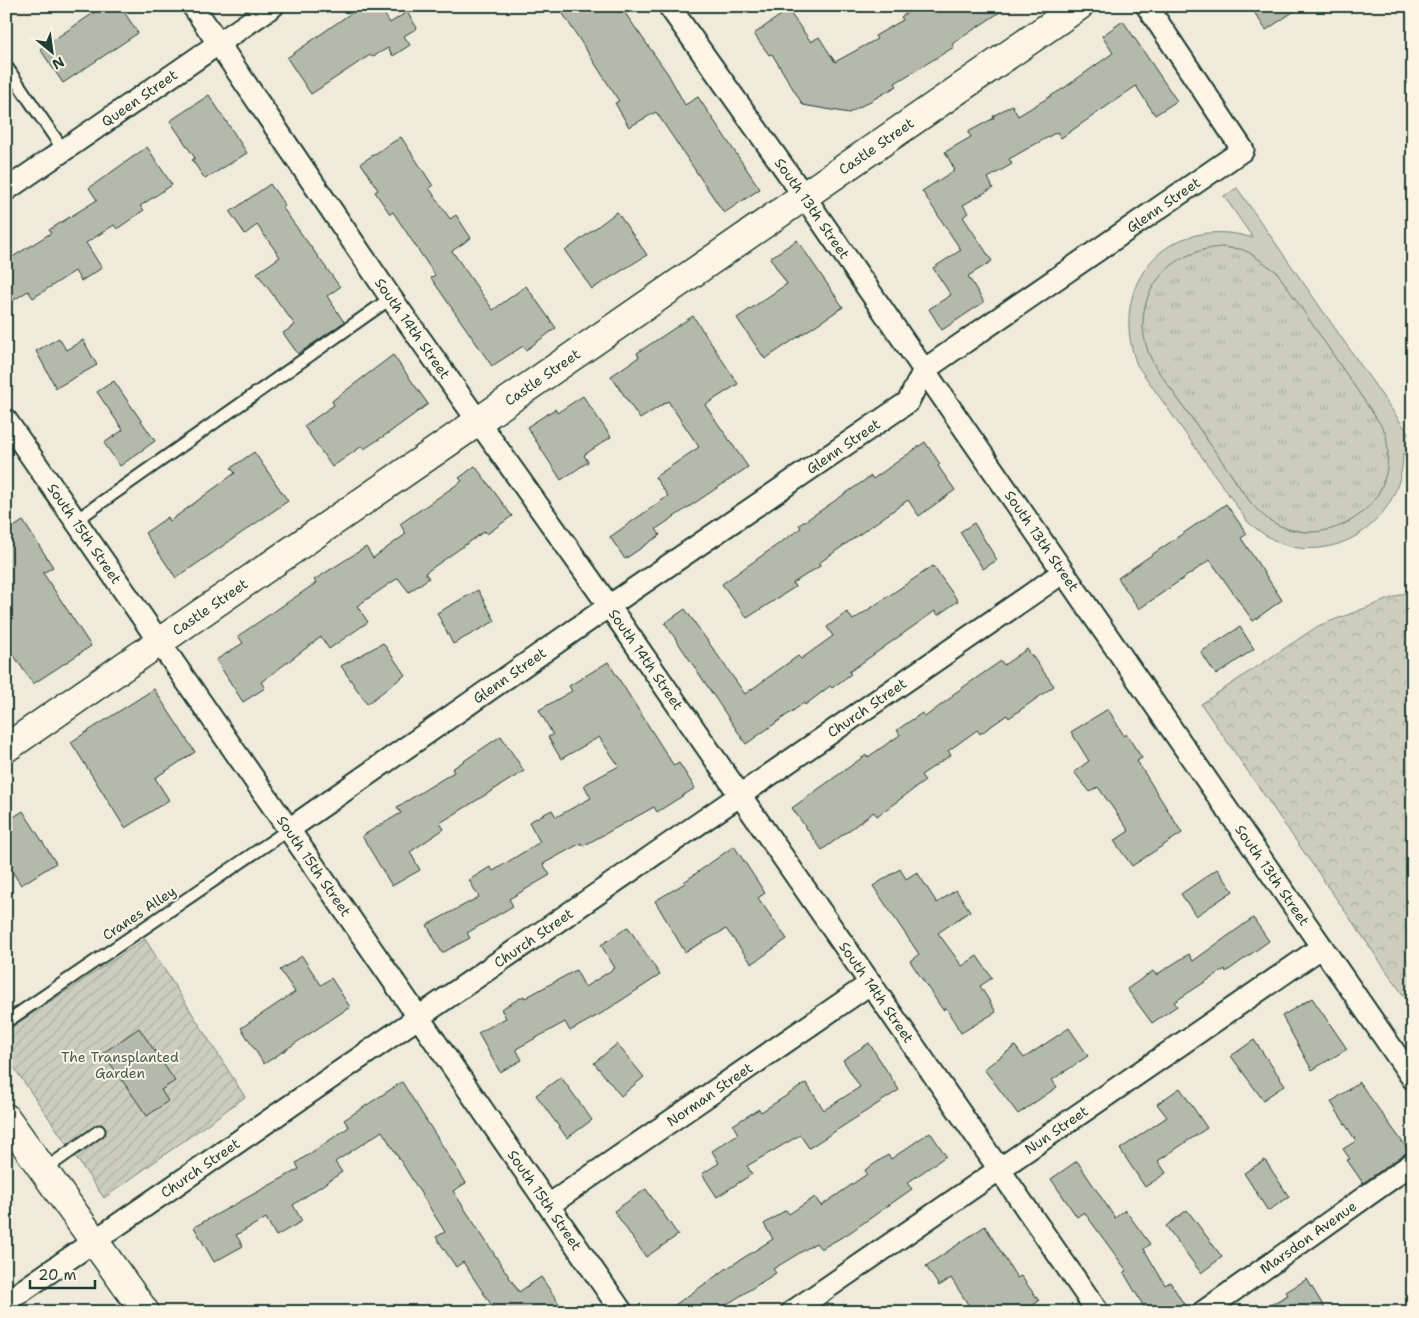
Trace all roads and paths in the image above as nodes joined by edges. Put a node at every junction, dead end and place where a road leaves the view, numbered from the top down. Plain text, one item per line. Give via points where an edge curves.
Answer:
1 (193, 6) edge
2 (273, 6) edge
3 (669, 6) edge
4 (1079, 6) edge
5 (1147, 6) edge
6 (219, 44) junction
7 (6, 66) edge
8 (64, 151) junction
9 (6, 190) edge
10 (804, 196) junction
11 (391, 298) junction
12 (924, 370) junction
13 (6, 420) edge
14 (478, 422) junction
15 (75, 521) junction
16 (1062, 572) junction
17 (609, 606) junction
18 (160, 642) junction
19 (6, 748) edge
20 (740, 795) junction
21 (288, 830) junction
22 (1322, 947) junction
23 (871, 984) junction
24 (418, 1016) junction
25 (6, 1022) edge
26 (1413, 1079) edge
27 (6, 1118) edge
28 (99, 1131) dead end
29 (1413, 1163) edge
30 (44, 1170) junction
31 (1000, 1170) junction
32 (549, 1205) junction
33 (96, 1240) junction
34 (6, 1302) edge
35 (145, 1312) edge
36 (622, 1312) edge
37 (792, 1312) edge
38 (1098, 1312) edge
39 (1203, 1312) edge

1 - 6 street, South 14th Street
2 - 6 street, Queen Street
3 - 10 street, South 13th Street
4 - 10 street, Castle Street
5 - 12 street, Glenn Street via 1243,150
6 - 8 street, Queen Street
6 - 11 street, South 14th Street
7 - 8 lane
8 - 9 street, Queen Street
10 - 12 street, South 13th Street
10 - 14 street, Castle Street
11 - 14 street, South 14th Street
11 - 15 lane
12 - 16 street, South 13th Street
12 - 17 street, Glenn Street via 908,402
13 - 15 street, South 15th Street
14 - 17 street, South 14th Street
14 - 18 street, Castle Street
15 - 18 street, South 15th Street
16 - 20 street, Church Street
16 - 22 street, South 13th Street
17 - 20 street, South 14th Street
17 - 21 street, Glenn Street
18 - 19 street, Castle Street
18 - 21 street, South 15th Street
20 - 23 street, South 14th Street
20 - 24 street, Church Street
21 - 24 street, South 15th Street
21 - 25 lane, Cranes Alley
22 - 26 street, South 13th Street
22 - 31 street, Nun Street
23 - 31 street, South 14th Street
23 - 32 street, Norman Street
24 - 32 street, South 15th Street
24 - 33 street, Church Street
27 - 30 street
28 - 30 lane
29 - 39 street, Marsdon Avenue
30 - 33 street
31 - 37 street, Nun Street
31 - 38 street, South 14th Street
32 - 36 street, South 15th Street
33 - 34 street, Church Street
33 - 35 street

